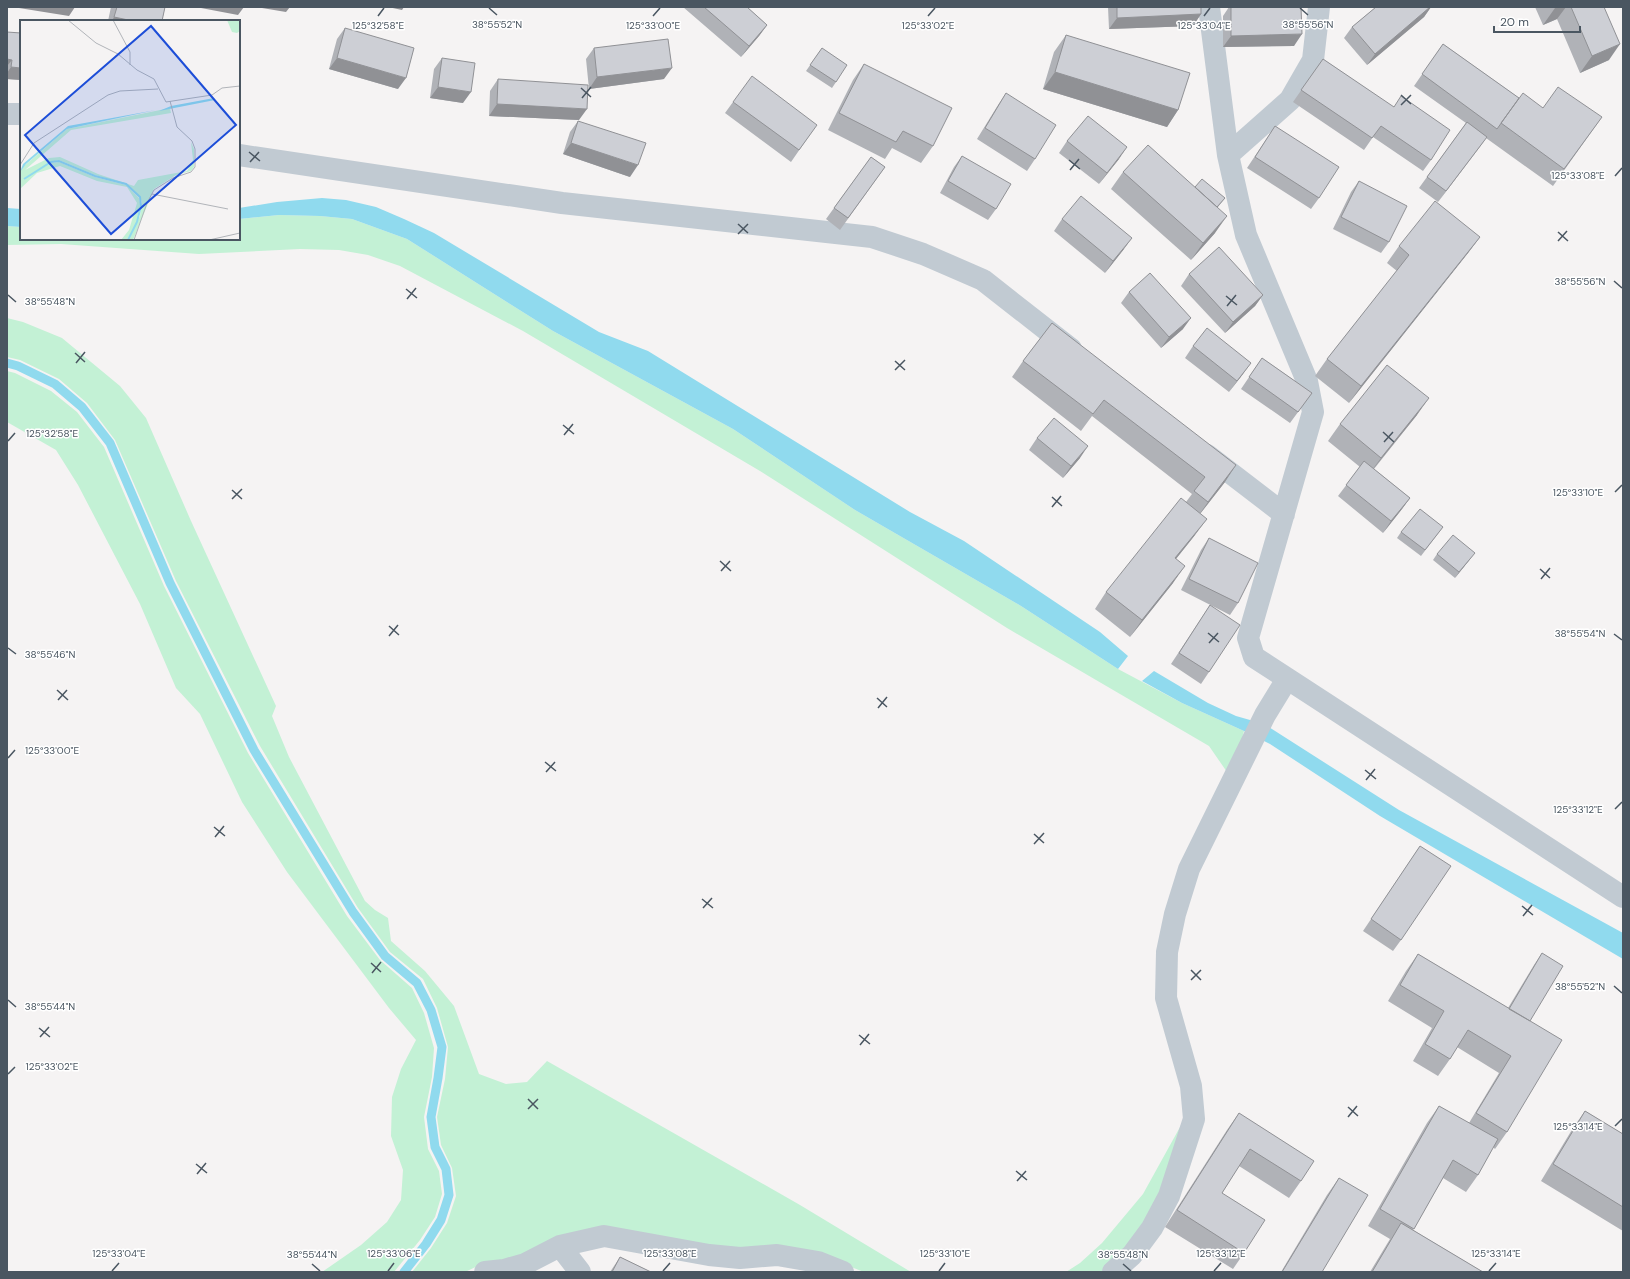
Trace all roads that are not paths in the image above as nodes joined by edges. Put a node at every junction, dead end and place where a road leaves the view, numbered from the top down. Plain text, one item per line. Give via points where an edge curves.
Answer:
1 (1209, 7) edge
2 (1320, 7) edge
3 (7, 114) edge
4 (20, 114) edge
5 (240, 154) edge
6 (1228, 155) junction
7 (1089, 363) edge
8 (1190, 441) edge
9 (1284, 514) junction
10 (1287, 679) junction
11 (1623, 897) edge
12 (560, 1246) junction
13 (485, 1272) edge
14 (580, 1272) edge
15 (843, 1272) edge
16 (1113, 1272) edge

1 - 6 street
2 - 6 street via 1313,60 1290,100
3 - 4 street
5 - 7 street via 562,203 872,237 923,254 983,280
6 - 9 street via 1246,235 1307,380 1312,412
8 - 9 street
9 - 10 street via 1248,638 1254,657
10 - 11 street
10 - 16 street via 1265,715 1189,869 1175,914 1167,952 1166,998 1191,1086 1194,1119 1169,1196 1152,1228 1132,1255
12 - 13 street via 525,1264
12 - 14 street
12 - 15 street via 604,1236 709,1255 740,1258 777,1255 818,1262

